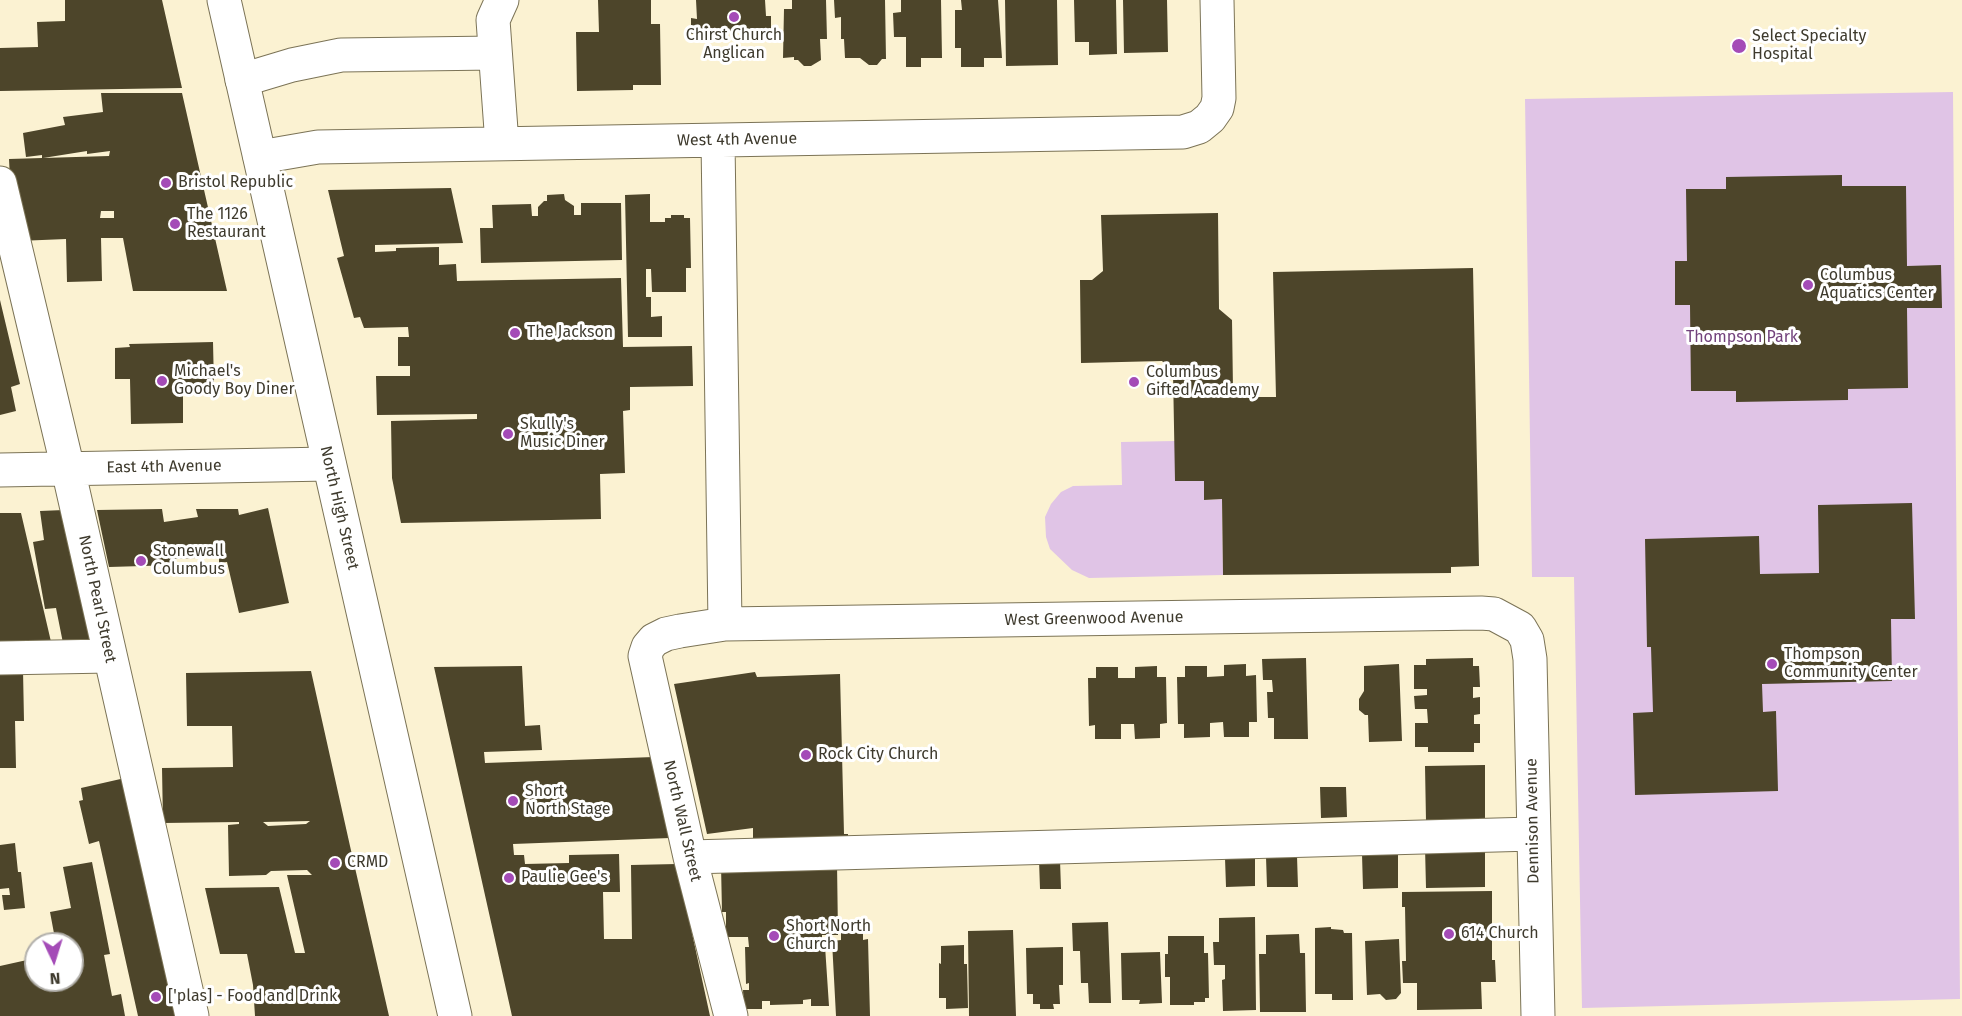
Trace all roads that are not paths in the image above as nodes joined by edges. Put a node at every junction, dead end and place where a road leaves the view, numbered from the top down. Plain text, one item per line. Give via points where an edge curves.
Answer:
1 (224, 0) edge
2 (502, 0) edge
3 (1217, 0) edge
4 (495, 53) junction
5 (242, 80) junction
6 (718, 141) junction
7 (502, 144) junction
8 (260, 157) junction
9 (0, 183) edge
10 (329, 464) junction
11 (68, 469) junction
12 (0, 470) edge
13 (725, 624) junction
14 (1520, 628) joint
15 (666, 634) joint
16 (109, 656) junction
17 (0, 658) edge
18 (1533, 834) junction
19 (690, 857) junction
20 (192, 1016) edge
21 (455, 1016) edge
22 (731, 1016) edge
23 (1538, 1016) edge

1 - 5 street, North High Street
2 - 4 street via 493,20
3 - 6 street, West 4th Avenue via 1217,108 1199,127 1183,132
4 - 5 street via 341,55
4 - 7 street
5 - 8 street, North High Street
6 - 7 street, West 4th Avenue
6 - 13 street
7 - 8 street, West 4th Avenue via 318,147
8 - 10 street, North High Street
9 - 11 street, North Pearl Street
10 - 11 street, East 4th Avenue
10 - 21 street, North High Street
11 - 12 street, East 4th Avenue
11 - 16 street, North Pearl Street
13 - 14 street, West Greenwood Avenue via 1481,613 1494,614
13 - 15 street, West Greenwood Avenue
14 - 18 street, Dennison Avenue via 1530,659
15 - 19 street, North Wall Street via 654,640 645,656
16 - 17 street
16 - 20 street, North Pearl Street
18 - 19 street
18 - 23 street, Dennison Avenue
19 - 22 street, North Wall Street

